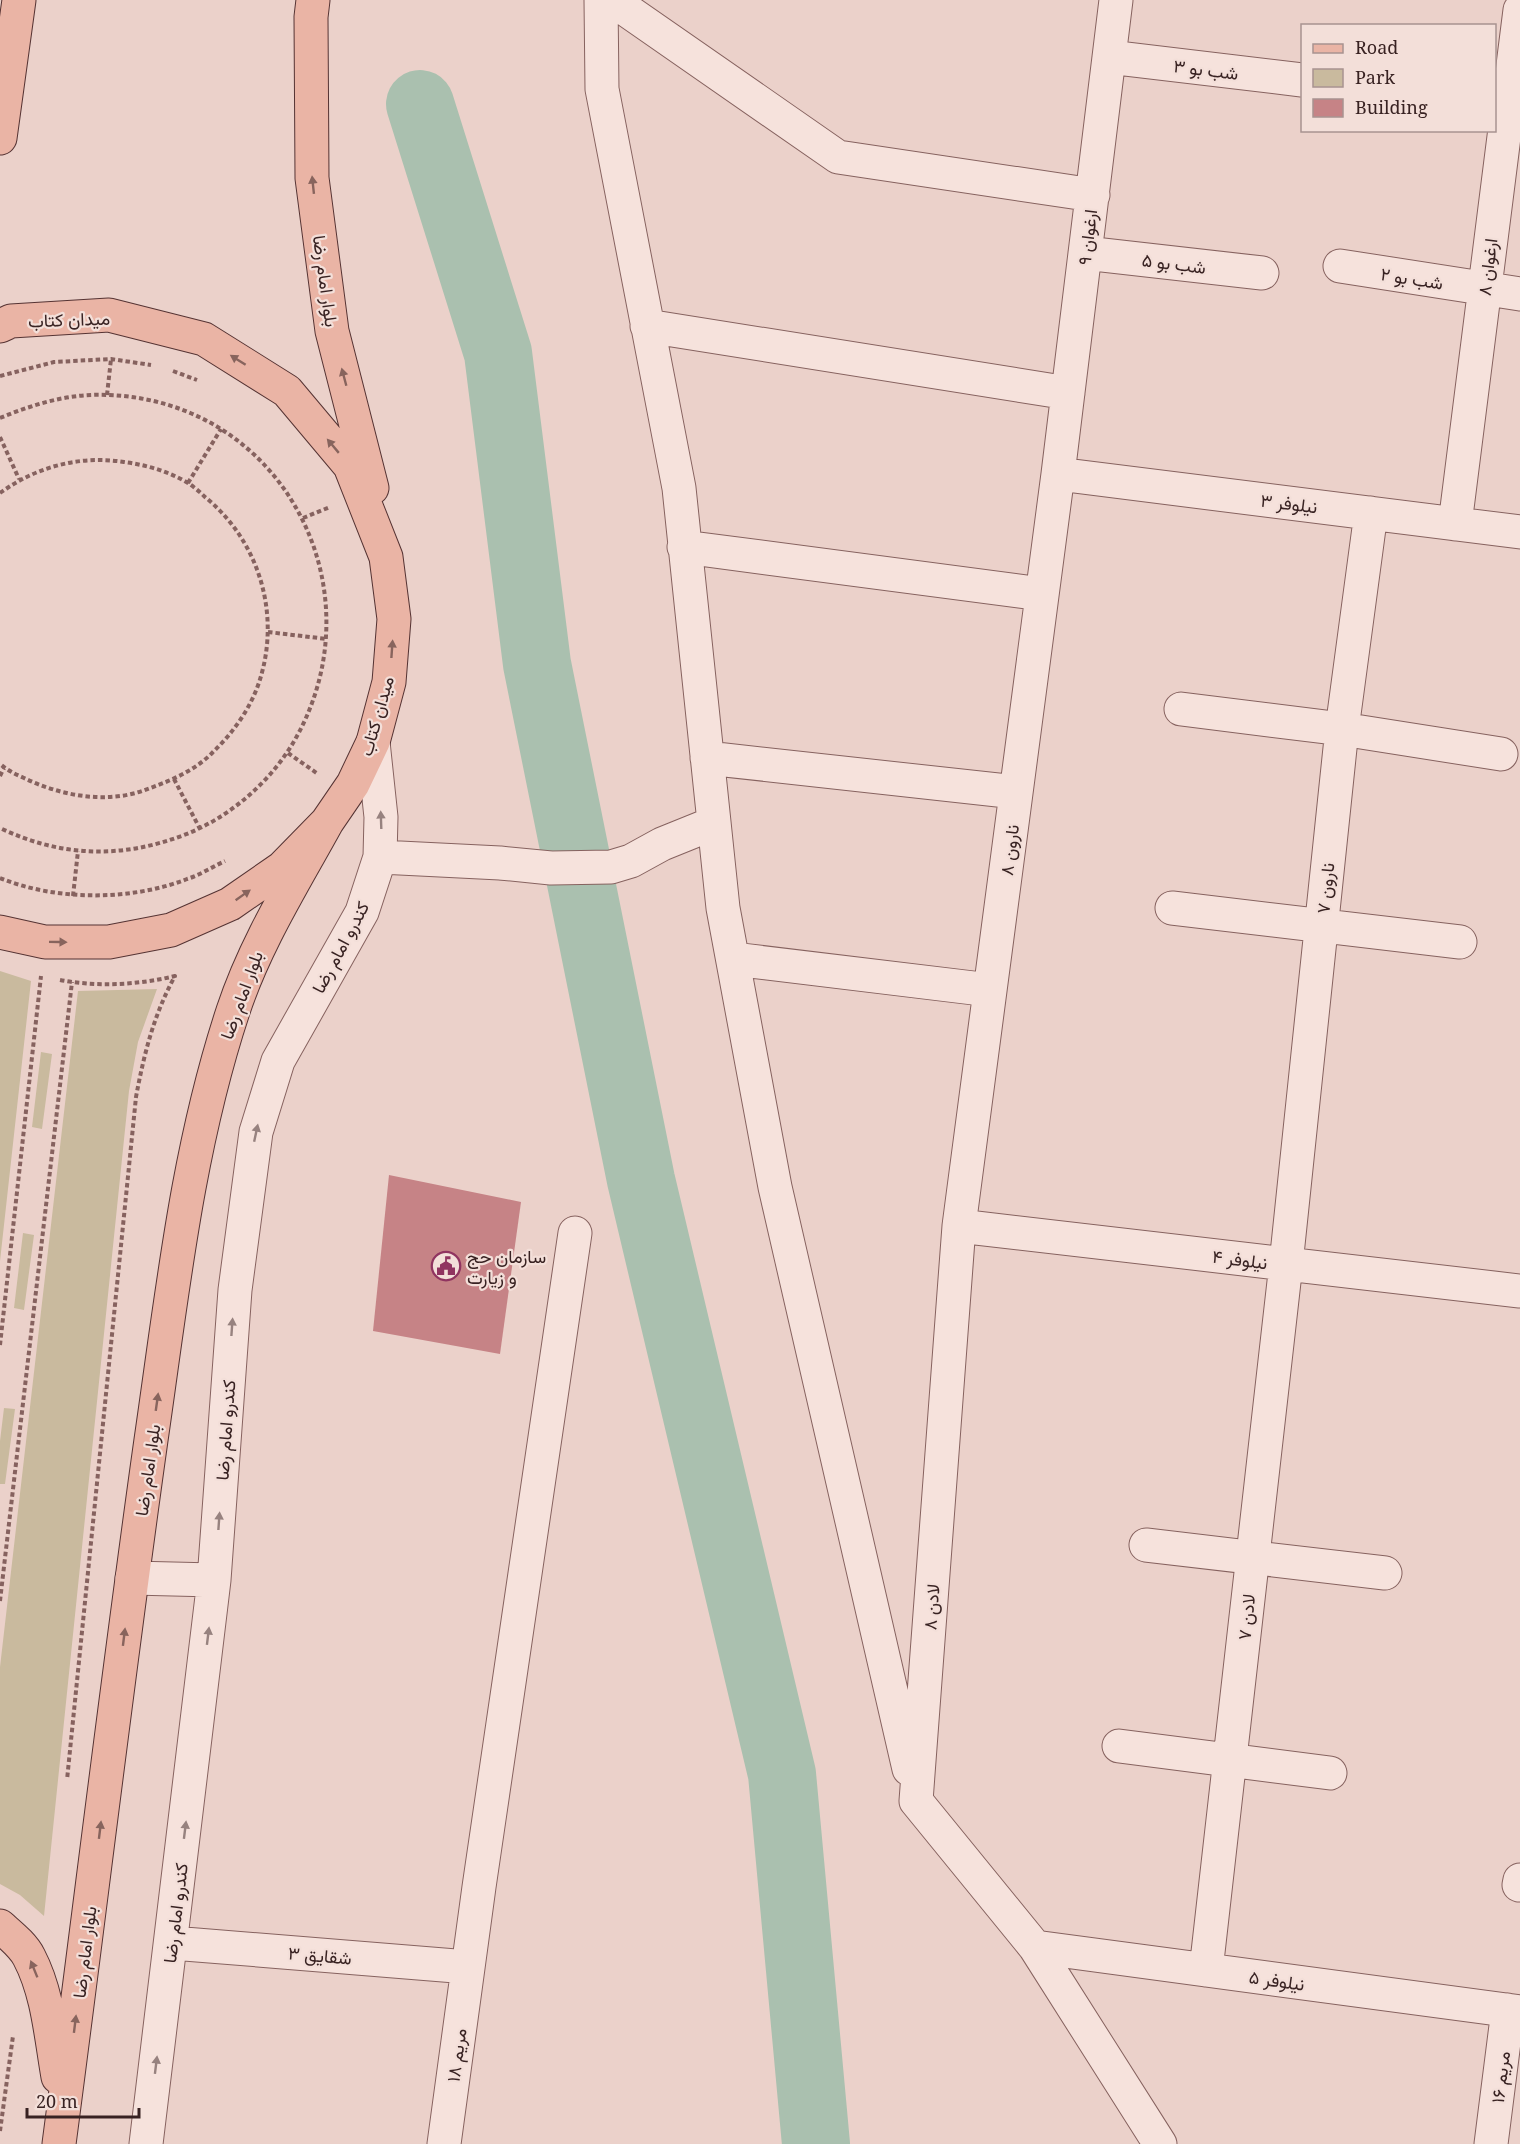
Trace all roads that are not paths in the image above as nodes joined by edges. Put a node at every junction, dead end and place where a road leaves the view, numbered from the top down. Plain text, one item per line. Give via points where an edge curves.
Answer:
1 (19, 0) edge
2 (314, 0) edge
3 (601, 0) edge
4 (612, 0) edge
5 (1116, 0) edge
6 (1520, 10) edge
7 (1109, 57) junction
8 (1301, 80) edge
9 (1508, 94) edge
10 (0, 138) edge
11 (1093, 195) junction
12 (1085, 253) junction
13 (1340, 266) dead end
14 (1262, 273) dead end
15 (1485, 290) junction
16 (1520, 294) edge
17 (0, 326) edge
18 (647, 326) junction
19 (1068, 393) junction
20 (1058, 474) junction
21 (1371, 513) junction
22 (1455, 524) junction
23 (1520, 532) edge
24 (684, 547) junction
25 (386, 557) junction
26 (1042, 594) junction
27 (1181, 709) dead end
28 (1342, 729) junction
29 (373, 742) junction
30 (1501, 754) dead end
31 (707, 758) junction
32 (1016, 792) junction
33 (327, 822) junction
34 (714, 823) junction
35 (380, 857) junction
36 (1172, 908) dead end
37 (1321, 926) junction
38 (0, 932) edge
39 (1460, 942) dead end
40 (733, 959) junction
41 (990, 990) junction
42 (959, 1226) junction
43 (575, 1233) dead end
44 (1286, 1264) junction
45 (1520, 1291) edge
46 (1146, 1545) dead end
47 (1253, 1558) junction
48 (1385, 1573) dead end
49 (132, 1578) junction
50 (214, 1580) junction
51 (1119, 1746) dead end
52 (1230, 1761) junction
53 (1330, 1773) dead end
54 (916, 1801) junction
55 (1520, 1880) edge
56 (1520, 1885) edge
57 (0, 1926) edge
58 (172, 1943) junction
59 (1035, 1947) junction
60 (468, 1966) junction
61 (1206, 1970) junction
62 (1514, 2011) edge
63 (64, 2108) junction
64 (59, 2144) edge
65 (146, 2144) edge
66 (444, 2144) edge
67 (1160, 2144) edge
68 (1491, 2144) edge

1 - 10 main road
25 -> 2 main road, بلوار امام رضا via 332,331 312,178
3 - 18 street via 602,89
4 - 11 street via 838,157
5 - 7 street, ارغوان ۹
6 - 9 street, ارغوان ۸
7 - 8 street, شب بو ۳
7 - 11 street, ارغوان ۹
9 - 15 street, ارغوان ۸
11 - 12 street, ارغوان ۹
12 - 14 street, شب بو ۵
12 - 19 street, ارغوان ۹
13 - 15 street, شب بو ۲
15 - 16 street, شب بو ۲
15 - 22 street, ارغوان ۸
25 -> 17 main road, میدان کتاب via 350,466 287,391 204,339 109,315 12,321
18 - 19 street
18 - 24 street via 678,488
19 - 20 street, ارغوان ۹
20 - 21 street, نیلوفر ۳
20 - 26 street, نارون ۸
21 - 22 street, نیلوفر ۳
21 - 28 street, نارون ۷
22 - 23 street, نیلوفر ۳
24 - 26 street
24 - 31 street
29 -> 25 main road, میدان کتاب via 389,682 394,619
26 - 32 street, نارون ۸
27 - 28 street
28 - 30 street
28 - 37 street, نارون ۷
29 - 33 main road, میدان کتاب via 353,784
35 -> 29 street, کندرو امام رضا via 381,817
31 - 32 street
31 - 34 street
32 - 41 street, نارون ۸
38 -> 33 main road, میدان کتاب via 45,942 109,942 171,930 239,898 282,868
49 -> 33 main road, بلوار امام رضا via 181,1234 209,1090 234,1008 260,945
34 - 35 street via 611,867 551,868
34 - 40 street
50 -> 35 street, کندرو امام رضا via 235,1290 256,1132 278,1061 362,912
36 - 37 street
37 - 39 street
37 - 44 street, نارون ۷
40 - 41 street
40 - 54 street via 775,1186
41 - 42 street, نارون ۸
42 - 44 street, نیلوفر ۴
42 - 54 street, لادن ۸
43 - 60 street, مریم ۱۸
44 - 45 street, نیلوفر ۴
44 - 47 street, لادن ۷
46 - 47 street
47 - 48 street
47 - 52 street, لادن ۷
49 - 50 street
63 -> 49 main road, بلوار امام رضا
58 -> 50 street, کندرو امام رضا
51 - 52 street
52 - 53 street
52 - 61 street, لادن ۷
54 - 59 street
55 - 56 street
63 -> 57 main road via 40,1985 28,1955
58 - 60 street, شقایق ۳
65 -> 58 street, کندرو امام رضا
59 - 61 street, نیلوفر ۵
59 - 67 street
60 - 66 street, مریم ۱۸
61 - 62 street, نیلوفر ۵
62 - 68 street, مریم ۱۶
63 - 64 main road, بلوار امام رضا

